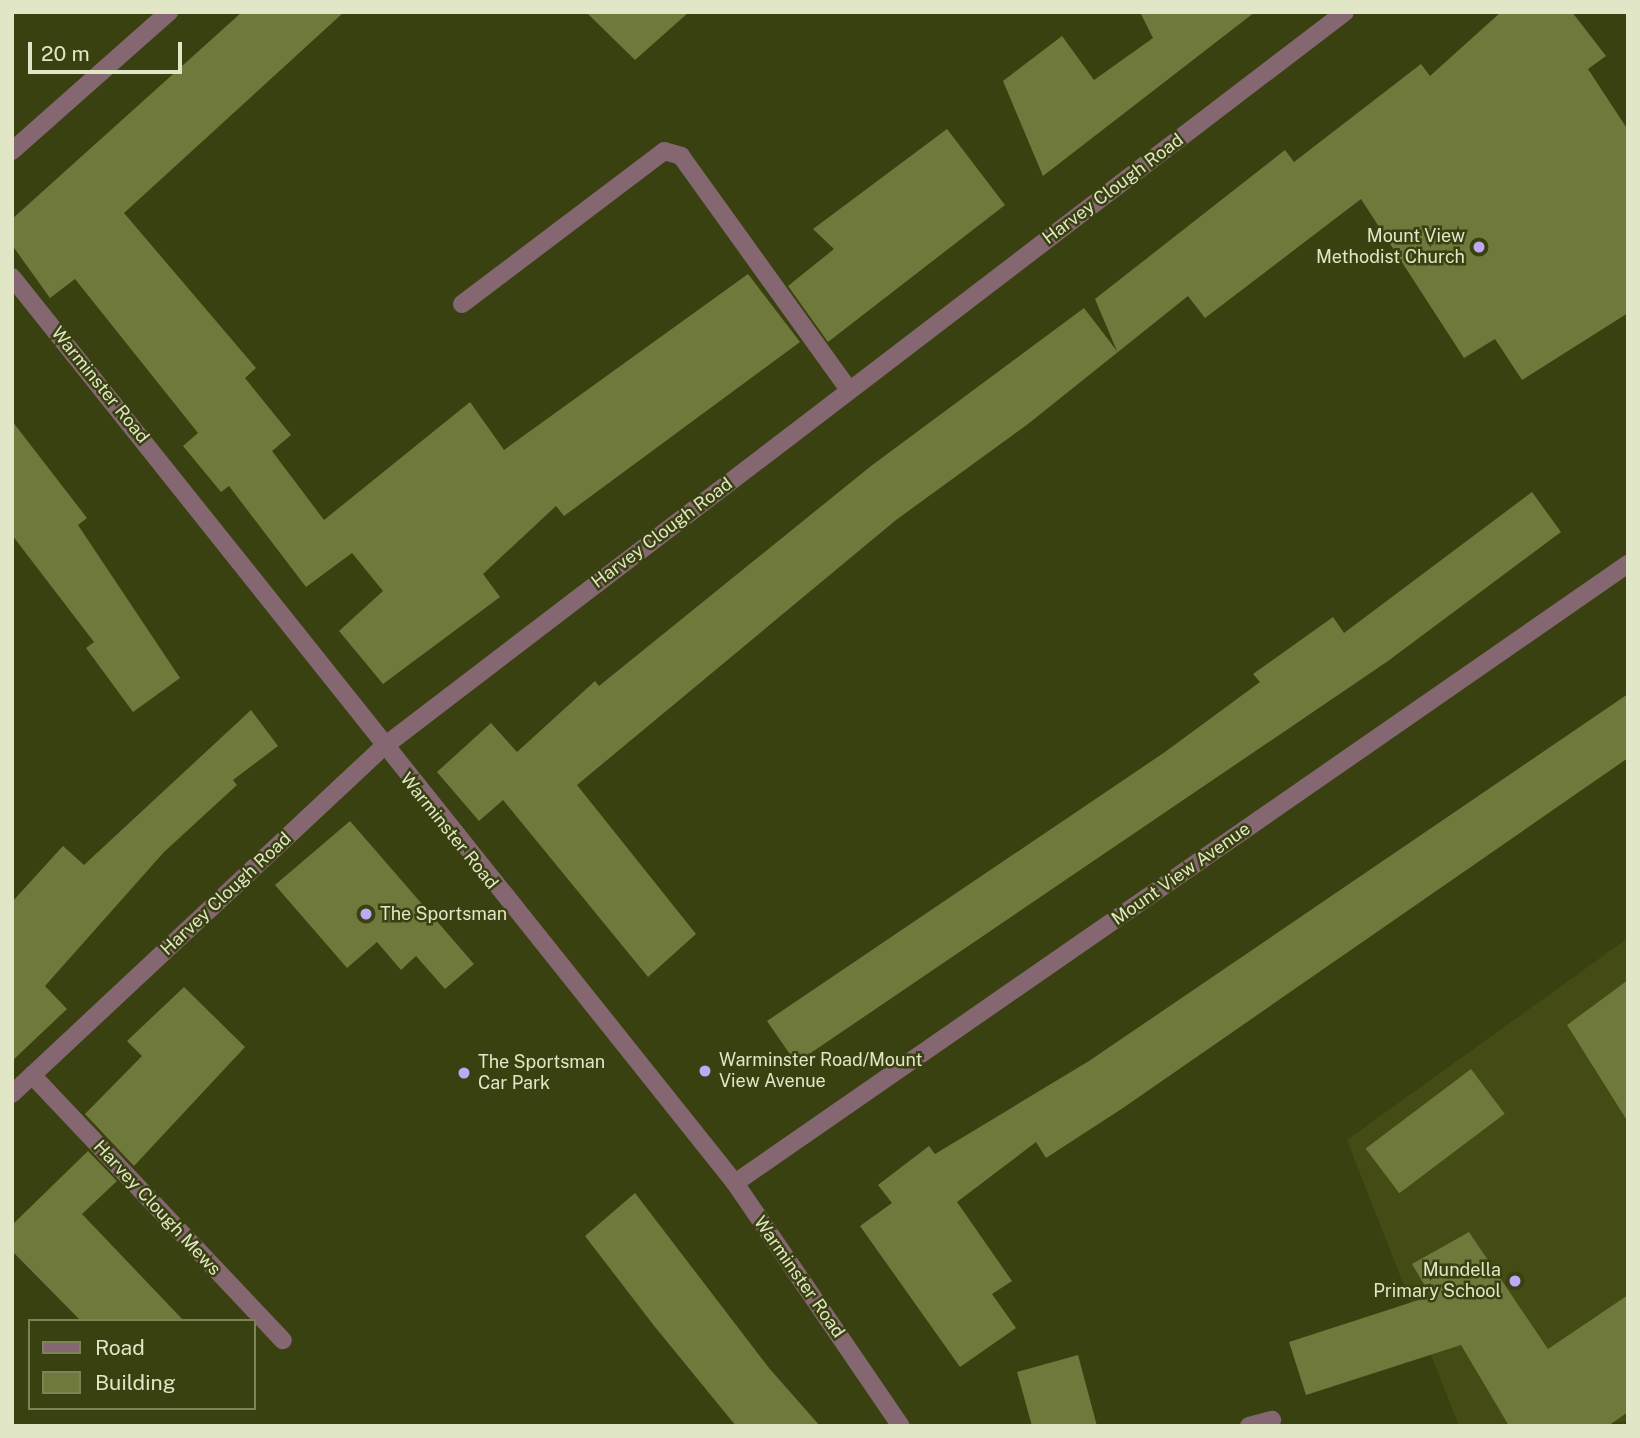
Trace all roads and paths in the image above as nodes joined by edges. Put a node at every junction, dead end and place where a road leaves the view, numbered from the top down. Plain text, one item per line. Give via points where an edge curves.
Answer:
1 (169, 12) edge
2 (1345, 12) edge
3 (12, 151) edge
4 (12, 277) edge
5 (462, 304) dead end
6 (849, 390) junction
7 (1628, 564) edge
8 (382, 748) junction
9 (32, 1075) junction
10 (12, 1094) edge
11 (735, 1183) junction
12 (282, 1340) dead end
13 (1272, 1420) dead end
14 (901, 1426) edge
15 (1249, 1426) edge

1 - 3 street
2 - 6 street, Harvey Clough Road
4 - 8 street, Warminster Road
5 - 6 street via 664,150 681,156
6 - 8 street, Harvey Clough Road
7 - 11 street, Mount View Avenue
8 - 9 street, Harvey Clough Road
8 - 11 street, Warminster Road
9 - 10 street, Harvey Clough Road
9 - 12 street, Harvey Clough Mews
11 - 14 street, Warminster Road
13 - 15 street

